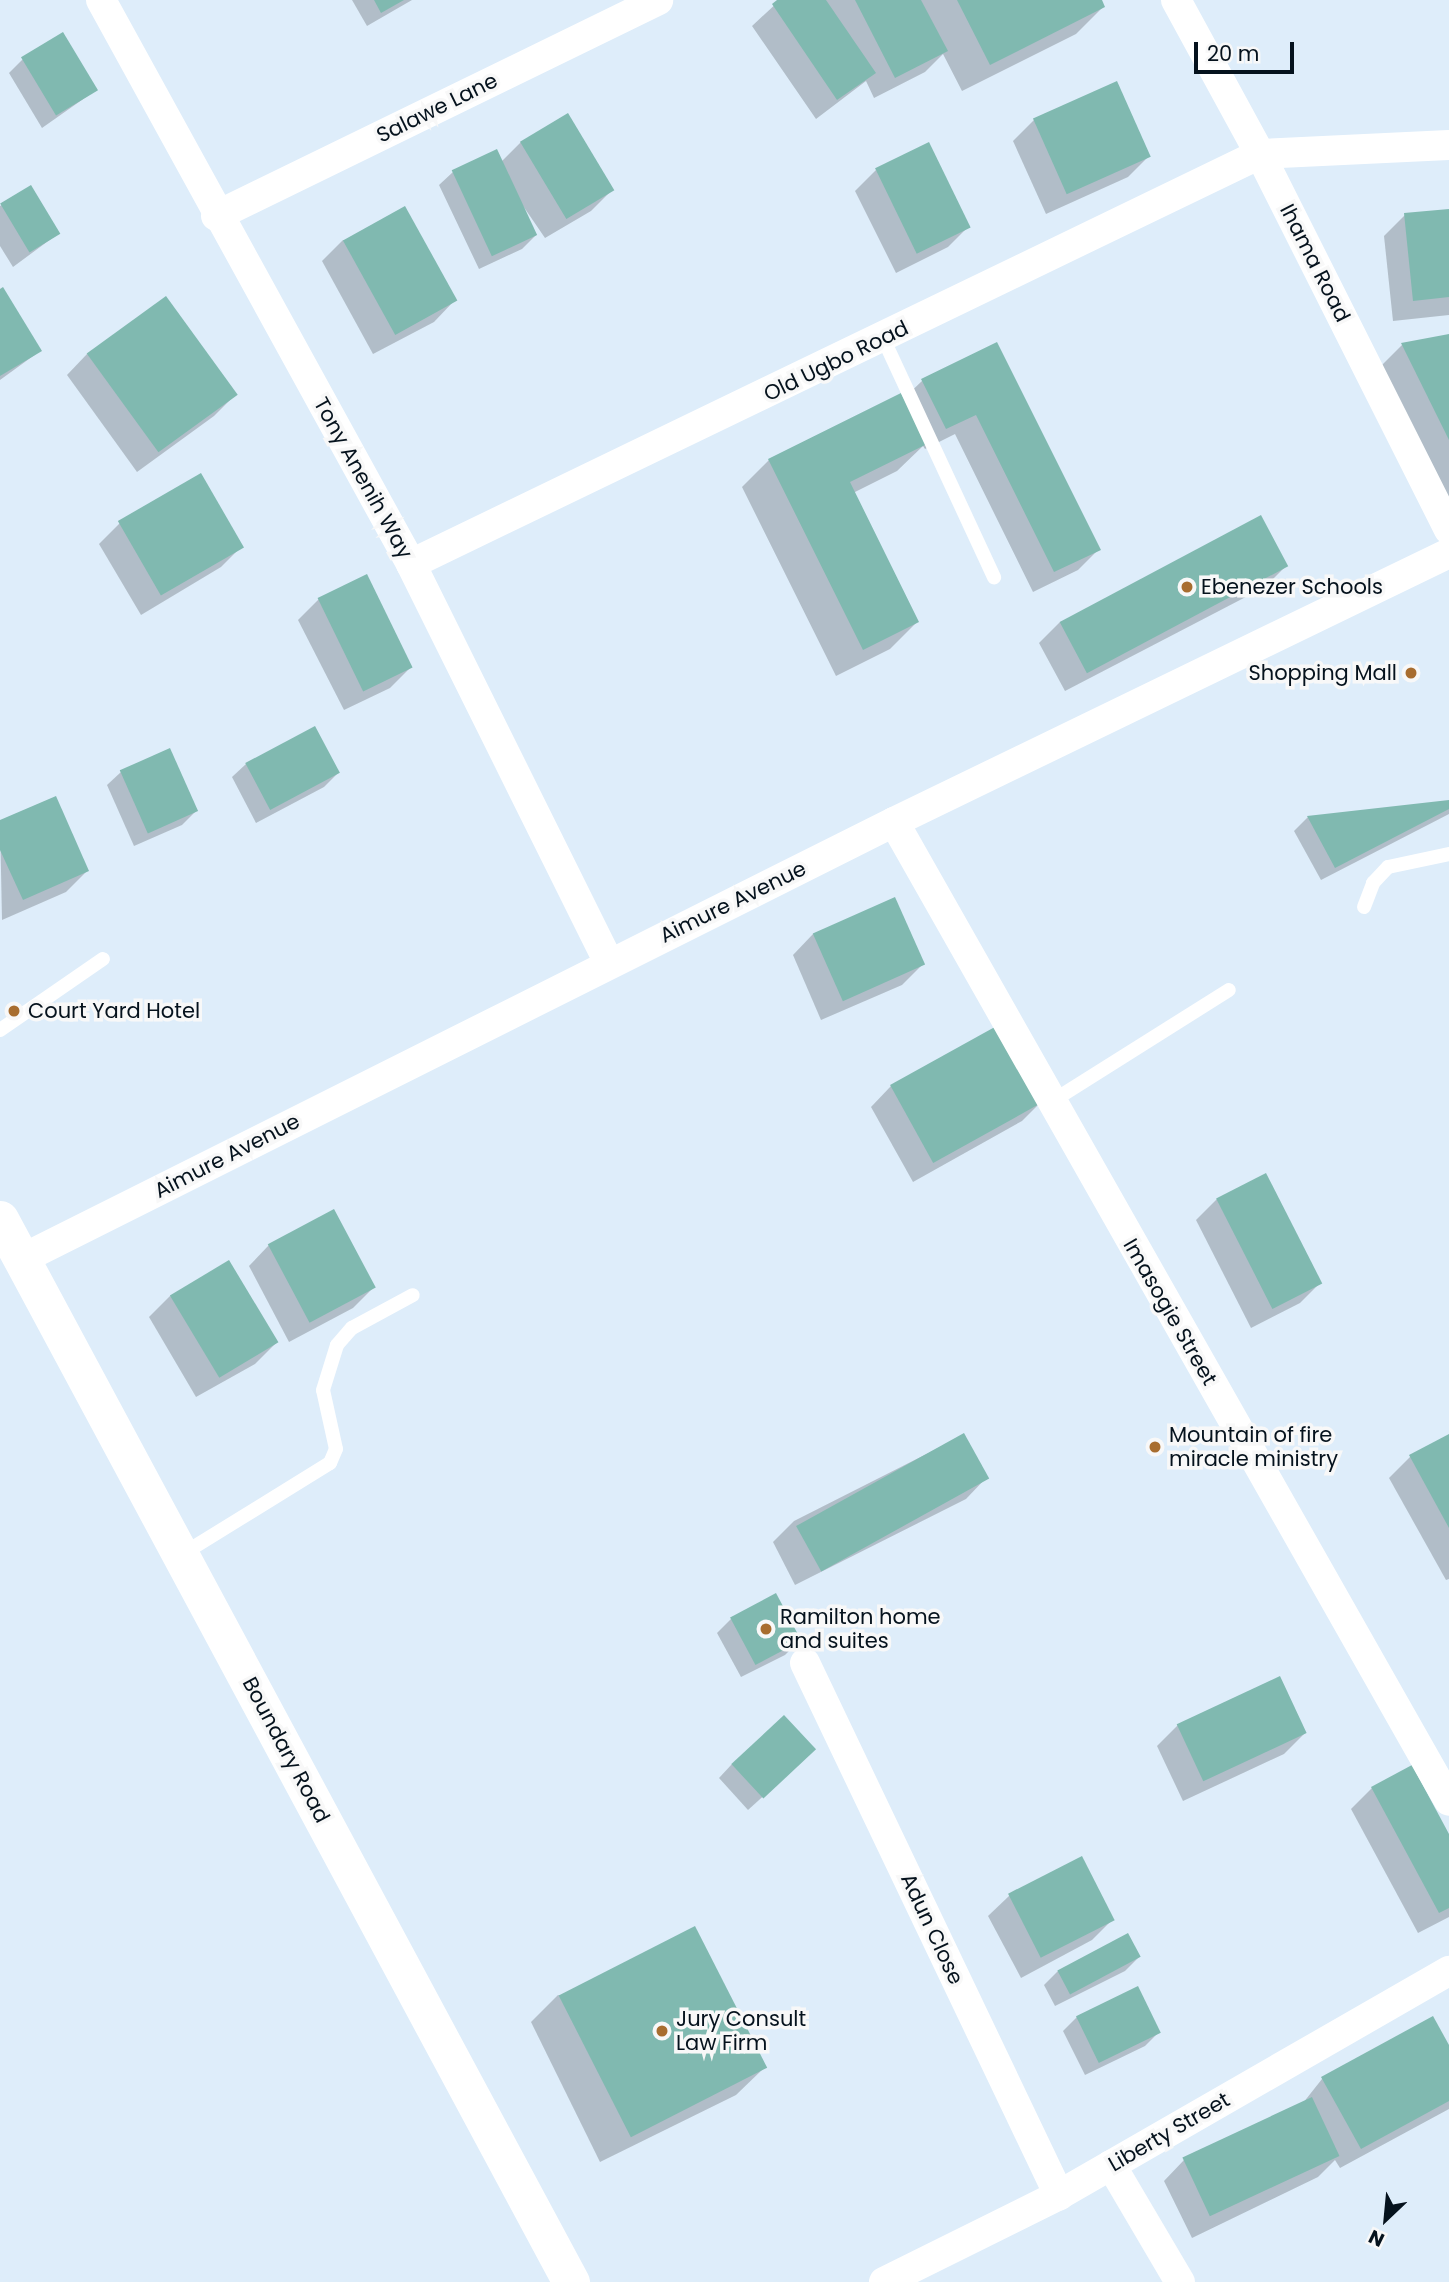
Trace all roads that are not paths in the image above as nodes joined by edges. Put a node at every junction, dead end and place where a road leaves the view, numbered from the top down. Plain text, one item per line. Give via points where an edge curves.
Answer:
1 (101, 0) edge
2 (658, 0) edge
3 (1177, 0) edge
4 (1449, 145) edge
5 (1260, 155) junction
6 (216, 216) junction
7 (883, 338) junction
8 (1449, 529) edge
9 (1449, 554) edge
10 (411, 564) junction
11 (994, 577) dead end
12 (894, 822) junction
13 (1449, 854) edge
14 (1364, 907) dead end
15 (103, 959) dead end
16 (610, 963) junction
17 (1229, 990) dead end
18 (0, 1030) edge
19 (1051, 1102) junction
20 (0, 1219) edge
21 (22, 1258) junction
22 (413, 1295) dead end
23 (181, 1555) junction
24 (805, 1663) dead end
25 (1449, 1801) edge
26 (1446, 1980) edge
27 (1111, 2165) junction
28 (1059, 2195) junction
29 (571, 2282) edge
30 (884, 2282) edge
31 (1180, 2282) edge

1 - 6 street, Tony Anenih Way
2 - 6 street, Salawe Lane
3 - 5 street, Ihama Road
4 - 5 street
5 - 7 street, Old Ugbo Road
5 - 8 street, Ihama Road
6 - 10 street, Tony Anenih Way
7 - 10 street, Old Ugbo Road
7 - 11 lane
9 - 12 street, Aimure Avenue
10 - 16 street, Tony Anenih Way
12 - 16 street, Aimure Avenue
12 - 19 street, Imasogie Street
13 - 14 lane via 1388,867 1373,883
15 - 18 lane
16 - 21 street, Aimure Avenue
17 - 19 lane
19 - 25 street, Imasogie Street
20 - 21 street, Boundary Road
21 - 23 street, Boundary Road
22 - 23 lane via 352,1328 337,1345 323,1390 336,1449 330,1463
23 - 29 street, Boundary Road
24 - 28 street, Adun Close
26 - 27 street, Liberty Street
27 - 28 street, Liberty Street
27 - 31 street
28 - 30 street, Liberty Street

